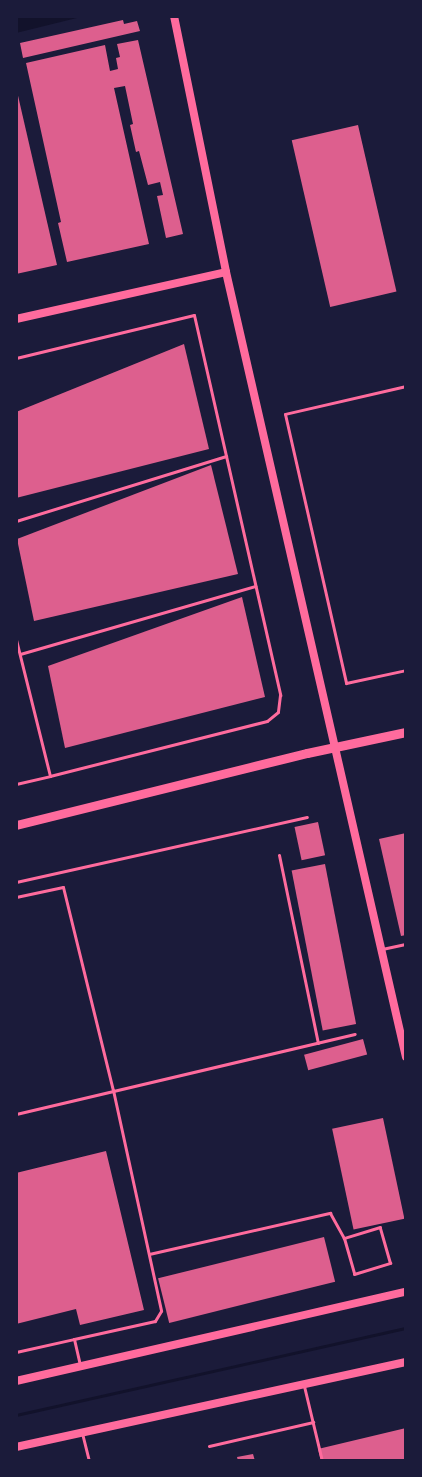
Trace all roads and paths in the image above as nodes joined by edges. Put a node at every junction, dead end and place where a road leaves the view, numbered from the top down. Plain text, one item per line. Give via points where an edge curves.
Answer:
1 (174, 16) edge
2 (226, 272) junction
3 (16, 318) edge
4 (16, 358) edge
5 (406, 386) edge
6 (226, 456) junction
7 (16, 521) edge
8 (255, 586) junction
9 (16, 642) edge
10 (20, 654) junction
11 (406, 670) edge
12 (406, 732) edge
13 (336, 747) junction
14 (50, 776) junction
15 (16, 784) edge
16 (307, 817) dead end
17 (16, 825) edge
18 (279, 855) dead end
19 (16, 882) edge
20 (16, 897) edge
21 (406, 944) edge
22 (382, 949) junction
23 (355, 1034) dead end
24 (318, 1043) junction
25 (406, 1057) edge
26 (113, 1090) junction
27 (16, 1114) edge
28 (344, 1238) junction
29 (149, 1254) junction
30 (406, 1292) edge
31 (74, 1339) junction
32 (16, 1352) edge
33 (406, 1362) edge
34 (80, 1366) junction
35 (16, 1380) edge
36 (303, 1384) junction
37 (313, 1422) junction
38 (82, 1432) junction
39 (209, 1446) dead end
40 (16, 1447) edge
41 (88, 1461) edge
42 (322, 1461) edge

1 - 2 street
2 - 3 street
2 - 13 street
4 - 6 lane via 194,315
5 - 11 lane via 285,414 346,683
6 - 7 lane
6 - 8 lane
8 - 10 lane
8 - 14 lane via 280,695 278,712 273,718
9 - 10 lane
10 - 14 lane
12 - 13 main road
13 - 17 main road
13 - 22 street
14 - 15 lane
16 - 19 lane
18 - 24 lane
20 - 26 lane via 63,887
21 - 22 lane
22 - 25 street
23 - 24 lane
24 - 26 lane
26 - 27 lane
26 - 29 lane
28 - 28 lane via 380,1227 390,1263 354,1274
28 - 29 lane via 330,1213
29 - 31 lane via 161,1311 158,1318
30 - 34 street
31 - 32 lane
31 - 34 lane
33 - 36 street
34 - 35 street
36 - 37 lane
36 - 38 street
37 - 39 lane
37 - 42 lane
38 - 40 street
38 - 41 lane

